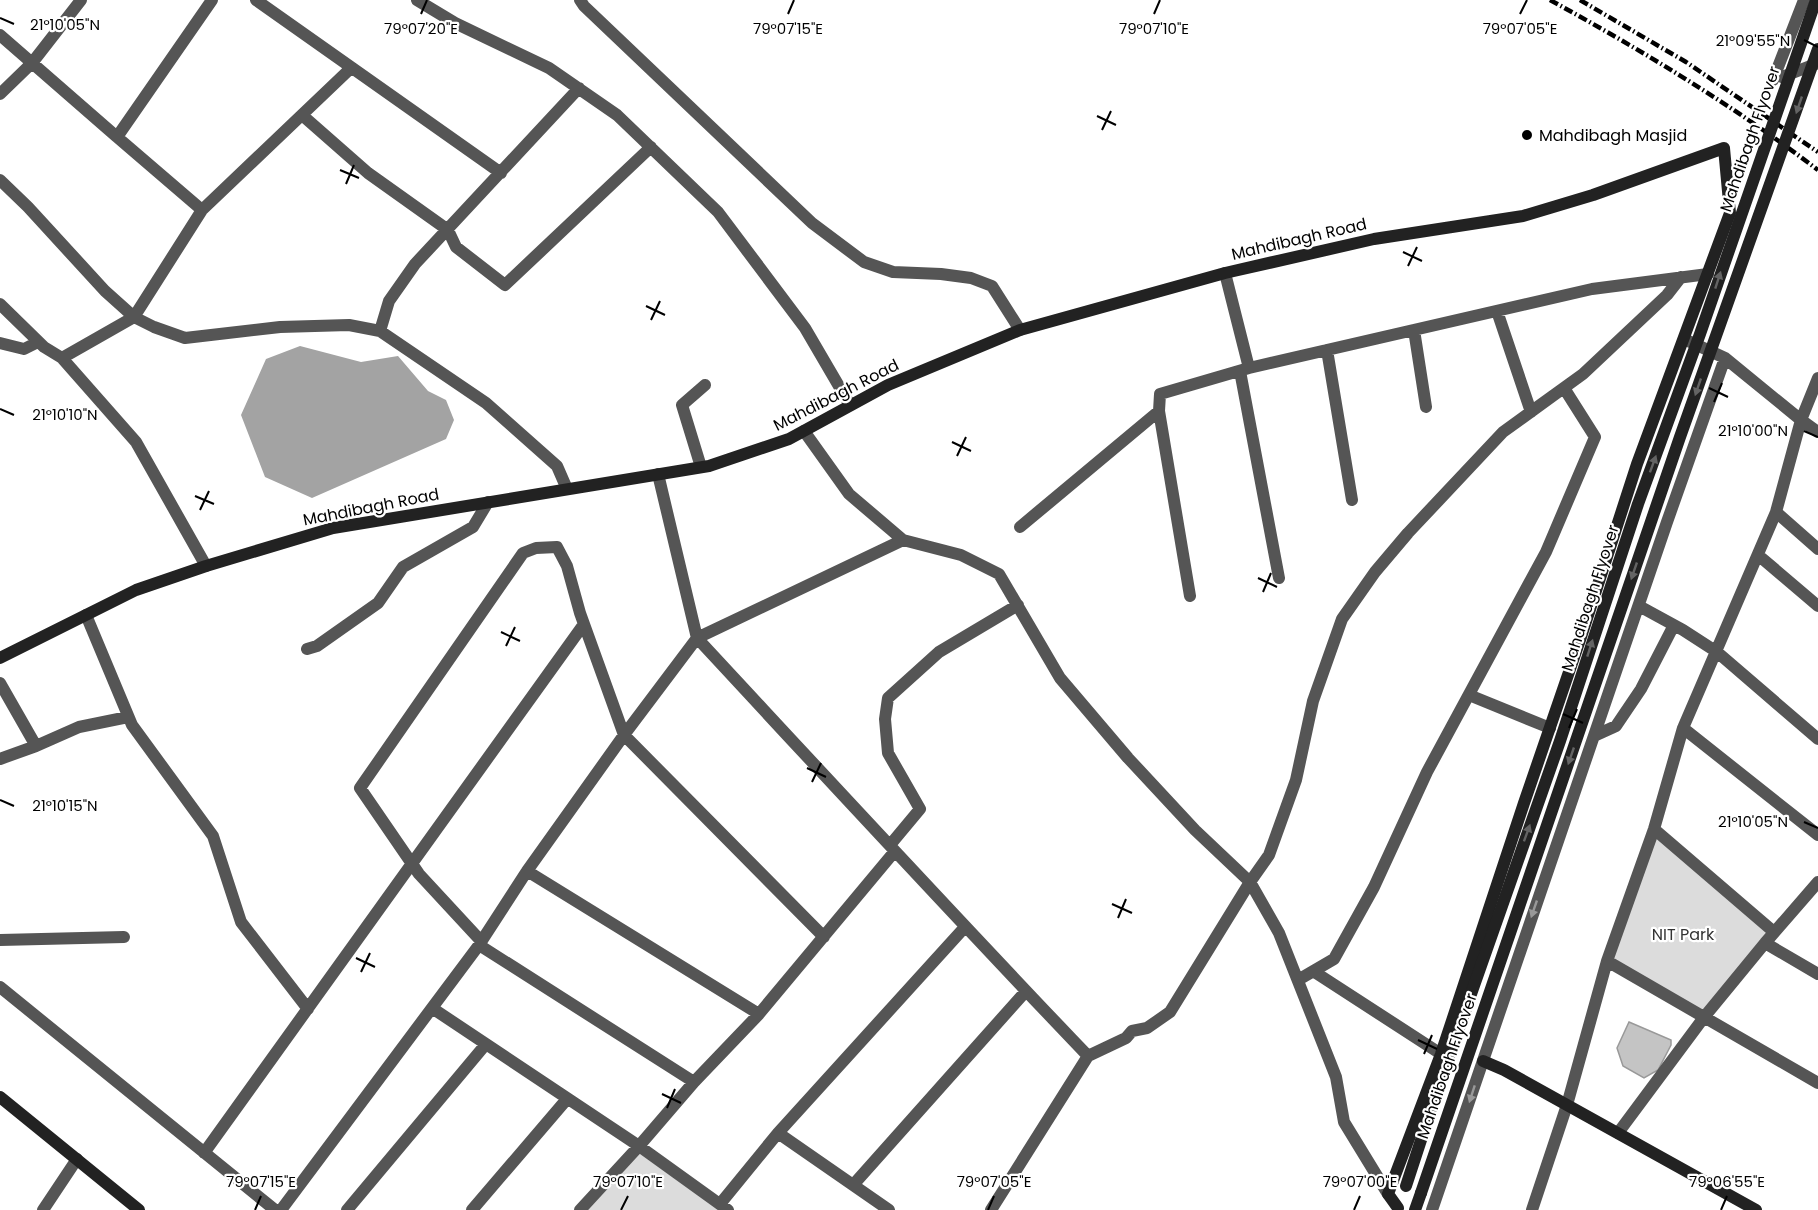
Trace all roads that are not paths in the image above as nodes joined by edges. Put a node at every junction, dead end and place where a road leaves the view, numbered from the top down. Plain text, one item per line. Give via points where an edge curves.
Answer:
1 (81, 0) edge
2 (212, 0) edge
3 (256, 0) edge
4 (417, 0) edge
5 (580, 0) edge
6 (1804, 0) edge
7 (1816, 0) edge
8 (0, 35) edge
9 (1818, 50) edge
10 (32, 63) junction
11 (1818, 63) edge
12 (351, 68) junction
13 (579, 88) junction
14 (0, 94) edge
15 (302, 115) junction
16 (117, 137) junction
17 (651, 147) junction
18 (501, 173) junction
19 (0, 180) edge
20 (202, 210) junction
21 (448, 230) junction
22 (1225, 273) junction
23 (1708, 274) junction
24 (1680, 277) junction
25 (0, 304) edge
26 (1497, 311) junction
27 (135, 317) junction
28 (1020, 330) junction
29 (1414, 330) junction
30 (380, 331) junction
31 (1684, 339) junction
32 (38, 342) junction
33 (0, 343) edge
34 (1327, 350) junction
35 (62, 358) junction
36 (1725, 358) junction
37 (1244, 369) junction
38 (1818, 378) edge
39 (705, 385) dead end
40 (1564, 388) junction
41 (850, 405) junction
42 (1426, 407) dead end
43 (1159, 411) junction
44 (1531, 412) junction
45 (1801, 420) junction
46 (804, 431) junction
47 (1818, 432) edge
48 (701, 467) junction
49 (658, 474) junction
50 (567, 489) junction
51 (1352, 500) dead end
52 (488, 502) junction
53 (1776, 512) junction
54 (1020, 527) dead end
55 (903, 540) junction
56 (1818, 549) edge
57 (1758, 555) junction
58 (206, 566) junction
59 (1279, 578) dead end
60 (1190, 596) dead end
61 (1018, 605) junction
62 (1639, 606) junction
63 (1818, 606) edge
64 (86, 615) junction
65 (584, 624) junction
66 (1674, 625) junction
67 (697, 638) junction
68 (307, 649) dead end
69 (1717, 652) junction
70 (0, 658) edge
71 (0, 683) edge
72 (1469, 695) junction
73 (128, 717) junction
74 (1550, 728) junction
75 (1683, 728) junction
76 (624, 735) junction
77 (1594, 736) junction
78 (1818, 739) edge
79 (36, 746) junction
80 (0, 759) edge
81 (1654, 829) junction
82 (1818, 835) edge
83 (892, 848) junction
84 (412, 864) junction
85 (526, 871) junction
86 (1250, 882) junction
87 (1818, 882) edge
88 (964, 927) junction
89 (1774, 932) junction
90 (124, 937) dead end
91 (824, 937) junction
92 (0, 940) edge
93 (1764, 942) junction
94 (480, 943) junction
95 (1607, 961) junction
96 (1313, 971) junction
97 (1818, 974) edge
98 (1298, 980) junction
99 (0, 987) edge
100 (1026, 991) junction
101 (432, 1008) junction
102 (308, 1009) junction
103 (759, 1014) junction
104 (1705, 1016) junction
105 (486, 1044) junction
106 (1441, 1054) junction
107 (1088, 1056) junction
108 (1483, 1061) junction
109 (694, 1082) junction
110 (1818, 1083) edge
111 (0, 1097) edge
112 (567, 1099) junction
113 (1567, 1105) junction
114 (778, 1133) junction
115 (1618, 1133) junction
116 (639, 1146) junction
117 (204, 1153) junction
118 (77, 1159) junction
119 (854, 1184) junction
120 (1388, 1194) junction
121 (724, 1207) edge
122 (1397, 1209) edge
123 (43, 1210) edge
124 (139, 1210) edge
125 (275, 1210) edge
126 (281, 1210) edge
127 (347, 1210) edge
128 (472, 1210) edge
129 (580, 1210) edge
130 (889, 1210) edge
131 (991, 1210) edge
132 (1415, 1210) edge
133 (1432, 1210) edge
134 (1532, 1210) edge
135 (1756, 1210) edge

1 - 10 street
2 - 16 street
3 - 12 street
4 - 13 street via 549,68
5 - 28 street via 812,223 855,256 893,272 951,275 992,286
6 - 11 street via 1773,80
122 -> 7 street, Mahdibagh Flyover, bridge via 1638,504
8 - 10 street
9 -> 132 street, Mahdibagh Flyover, bridge via 1680,437
10 - 14 street
10 - 16 street
12 - 15 street
12 - 18 street
13 - 17 street via 617,115
13 - 18 street
15 - 20 street
15 - 21 street via 368,173
16 - 20 street
17 - 21 street via 505,285 456,246
17 - 41 street via 718,212 805,328
18 - 21 street
19 - 27 street via 105,291
20 - 27 street
21 - 30 street via 415,264 388,301
22 - 23 street, Mahdibagh Road via 1374,239 1523,216 1724,148 1730,213
22 - 28 street, Mahdibagh Road
22 - 37 street
23 - 24 street
23 - 31 street
24 - 26 street via 1592,288
24 - 40 street via 1667,295
25 - 32 street
26 - 29 street
26 - 44 street
27 - 30 street via 185,338 291,327 349,325
27 - 35 street
28 - 41 street, Mahdibagh Road
29 - 34 street
29 - 42 street
30 - 50 street via 486,403 557,466
31 - 36 street
31 - 74 street via 1637,464
32 - 33 street via 24,349
32 - 35 street
34 - 37 street
34 - 51 street
35 - 58 street via 136,442
36 - 45 street
36 - 62 street
37 - 43 street via 1160,394
37 - 59 street
38 - 45 street
39 - 48 street via 682,405
40 - 44 street
40 - 72 street via 1595,437 1546,552
41 - 46 street, Mahdibagh Road
43 - 54 street
43 - 60 street
44 - 86 street via 1503,432 1408,533 1342,619 1313,701 1296,780 1269,855
45 - 47 street
45 - 53 street
46 - 48 street, Mahdibagh Road
46 - 55 street via 849,495
48 - 49 street, Mahdibagh Road
49 - 50 street, Mahdibagh Road
49 - 67 street
50 - 52 street, Mahdibagh Road
52 - 58 street, Mahdibagh Road via 333,528
52 - 68 street via 473,527 403,567 378,603
53 - 56 street
53 - 57 street
55 - 61 street via 961,555 999,574
55 - 67 street
57 - 63 street
57 - 69 street
58 - 64 street, Mahdibagh Road via 136,590
61 - 83 street via 939,652 888,698 888,753 920,809
61 - 86 street via 1060,678 1195,830
62 - 66 street
62 - 77 street
64 - 70 street, Mahdibagh Road
64 - 73 street
65 - 76 street
65 - 84 street
65 - 84 street via 558,547 536,548 523,554 360,788
66 - 69 street
66 - 77 street via 1641,689 1616,726
67 - 76 street
67 - 83 street
69 - 75 street
69 - 78 street
71 - 79 street
72 - 74 street
72 - 96 street via 1340,948 1334,958
73 - 79 street via 79,727
73 - 102 street via 213,836 241,922
74 - 106 street
75 - 81 street
75 - 82 street
76 - 85 street
76 - 91 street
77 -> 108 street
79 - 80 street
81 - 89 street
81 - 95 street
83 - 88 street
83 - 91 street
84 - 94 street
84 - 102 street
85 - 94 street
85 - 103 street
86 - 98 street via 1279,933
86 - 107 street via 1170,1012 1147,1028 1132,1031 1126,1038
87 - 89 street
88 - 100 street
88 - 114 street
89 - 93 street
90 - 92 street
91 - 103 street
93 - 97 street
93 - 104 street
94 - 101 street
94 - 109 street
95 - 104 street
95 - 113 street
96 - 98 street
96 - 106 street
98 - 120 street via 1336,1077 1344,1122
99 - 117 street
100 - 107 street
100 - 119 street
101 - 105 street
101 - 126 street
102 - 117 street
103 - 109 street
104 - 110 street
104 - 115 street
105 - 112 street
105 - 127 street
106 - 120 street
107 - 131 street
108 - 113 street
108 -> 133 street
109 - 116 street
111 - 118 street
112 - 116 street
112 - 128 street
113 - 115 street
113 - 134 street
114 - 119 street
114 - 121 street
115 - 135 street
116 - 121 street
116 - 129 street
117 - 125 street
118 - 123 street
118 - 124 street
119 - 130 street
120 - 122 street

